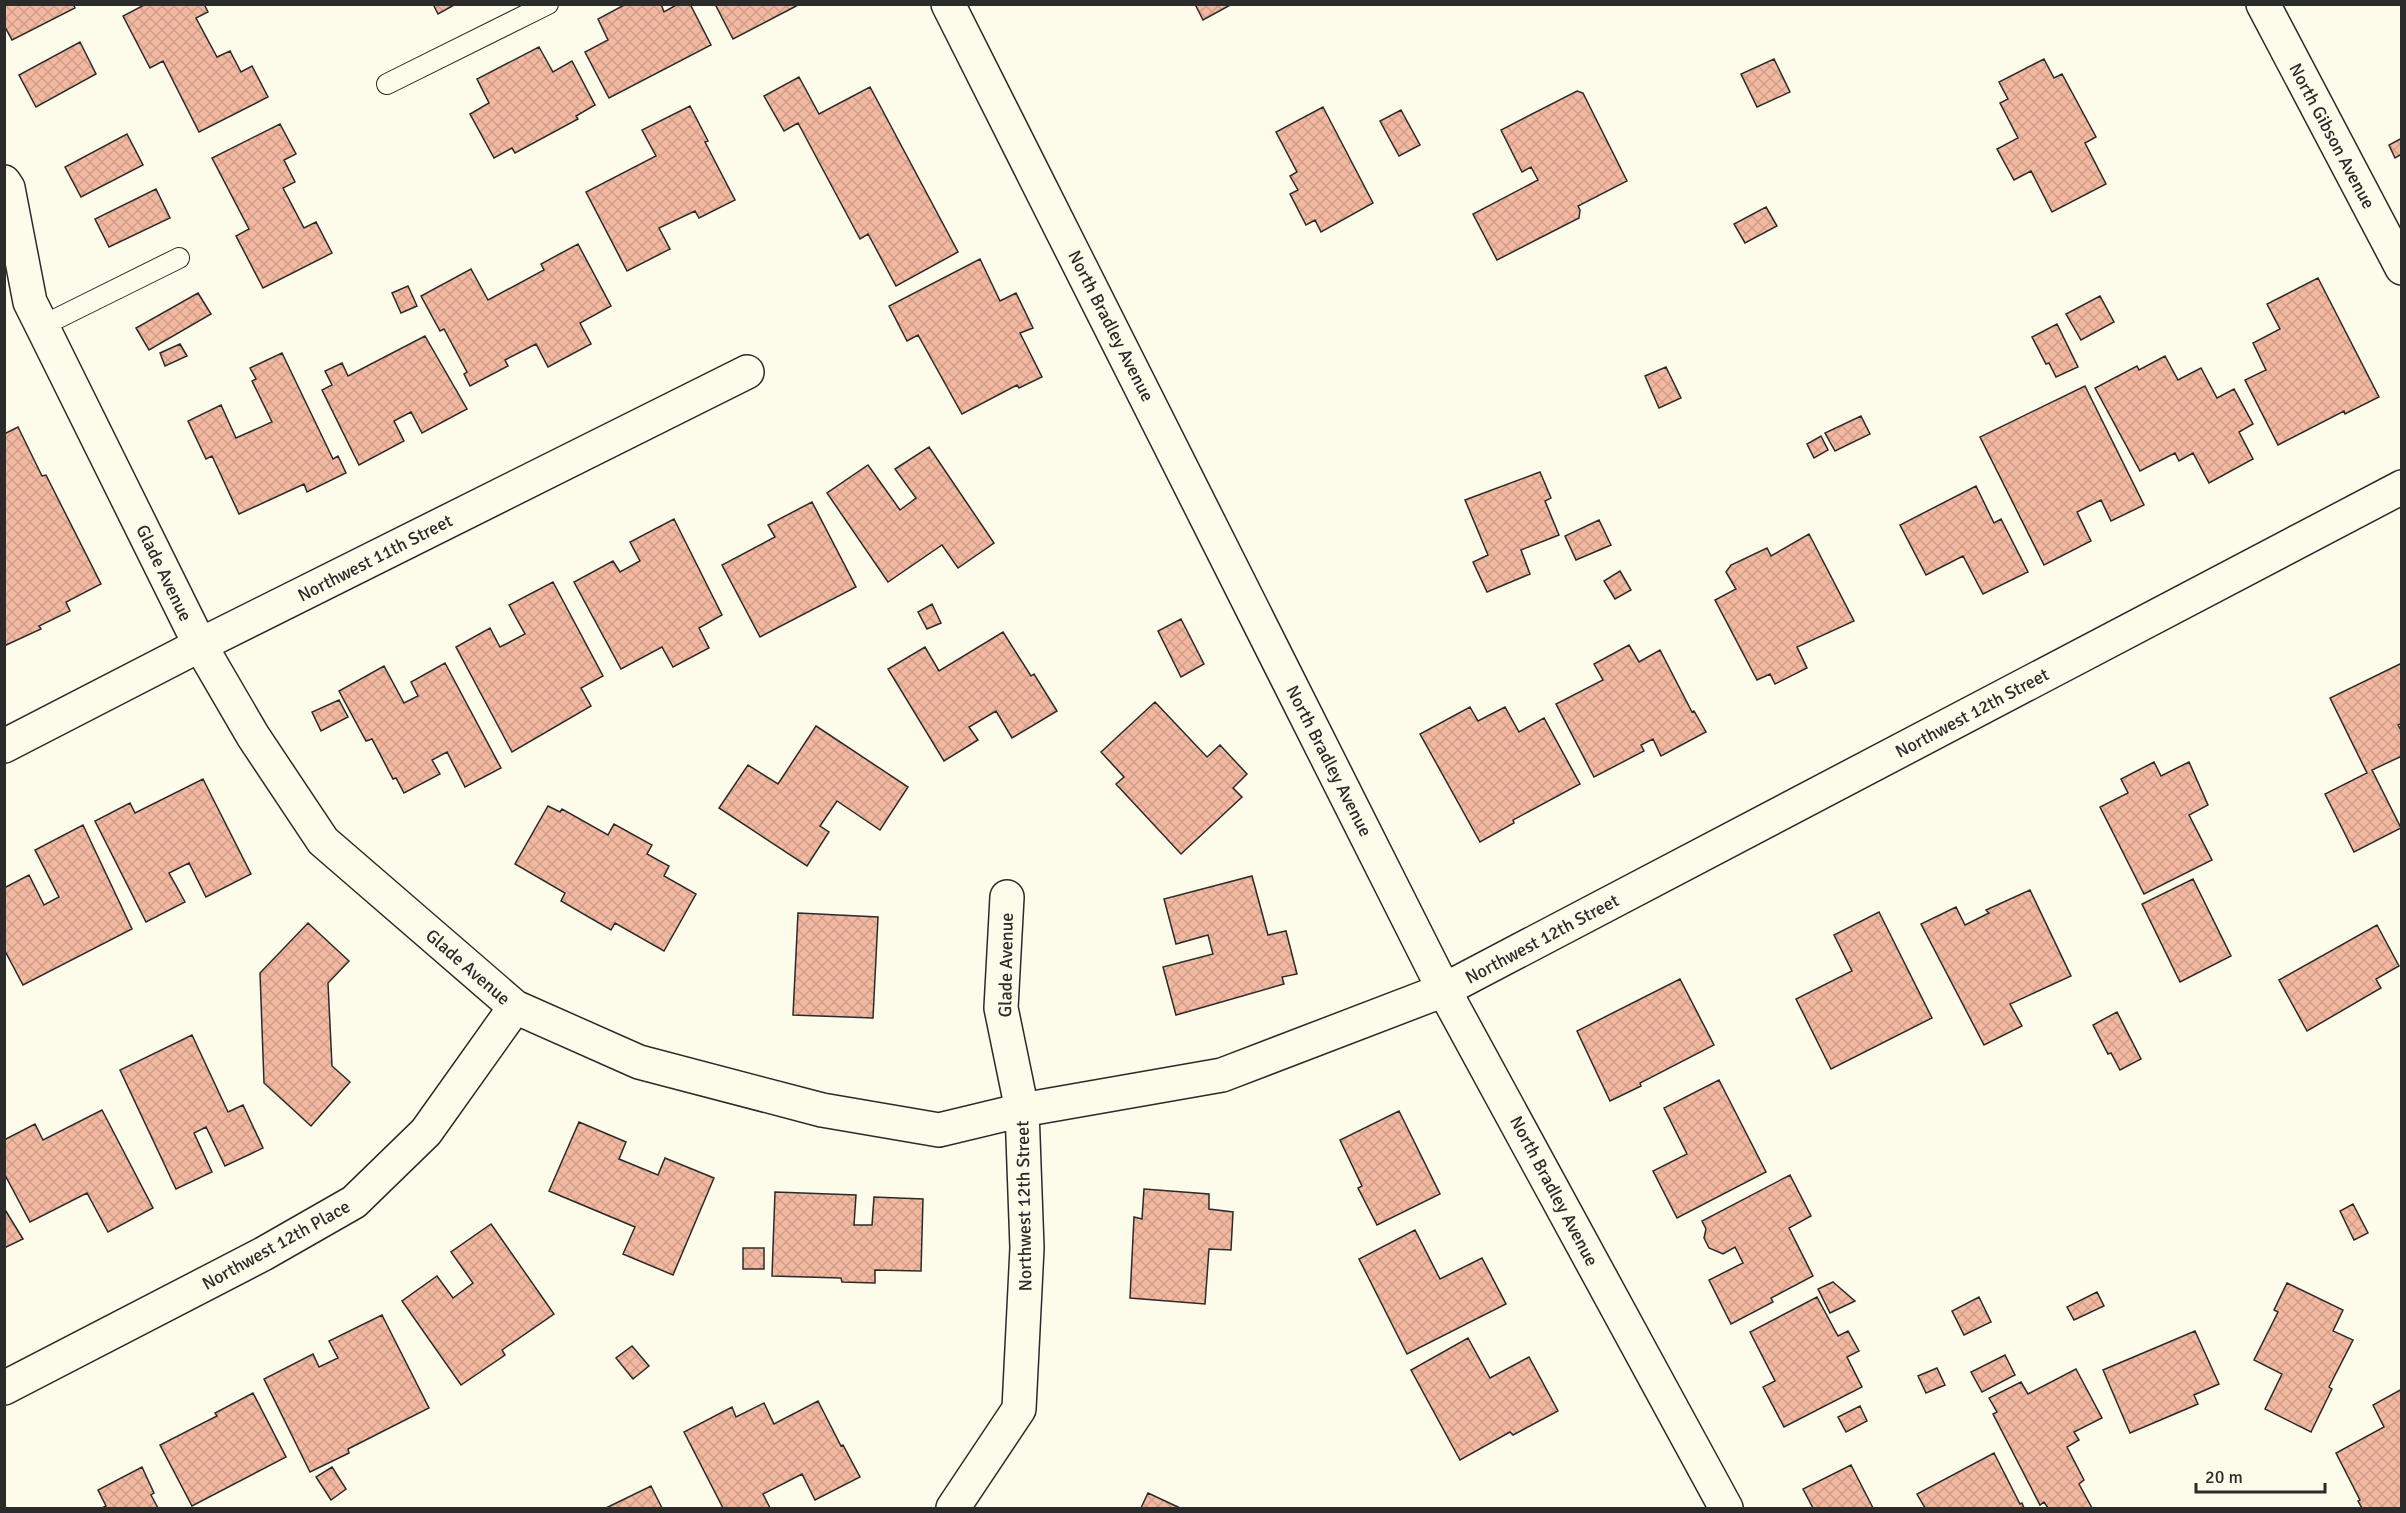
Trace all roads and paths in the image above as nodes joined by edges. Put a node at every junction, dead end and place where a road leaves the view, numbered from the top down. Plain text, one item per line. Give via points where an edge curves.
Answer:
1 (548, 4) edge
2 (948, 4) edge
3 (2263, 4) edge
4 (387, 84) dead end
5 (6, 187) edge
6 (179, 258) dead end
7 (2402, 268) edge
8 (4, 273) edge
9 (36, 314) junction
10 (747, 372) dead end
11 (2402, 487) edge
12 (200, 645) junction
13 (4, 746) edge
14 (1007, 897) dead end
15 (1444, 990) junction
16 (515, 1007) junction
17 (1022, 1110) junction
18 (4, 1388) edge
19 (953, 1509) edge
20 (1726, 1509) edge

1 - 4 lane
2 - 15 street, North Bradley Avenue
3 - 7 street, North Gibson Avenue
5 - 9 street, Glade Avenue
6 - 9 lane
8 - 9 street, Glade Avenue
9 - 12 street, Glade Avenue
10 - 12 street, Northwest 11th Street
11 - 15 street, Northwest 12th Street
12 - 13 street, Northwest 11th Street
12 - 16 street, Glade Avenue via 253,736 323,841
14 - 17 street, Glade Avenue via 1001,1008
15 - 17 street, Northwest 12th Street via 1222,1075
15 - 20 street, North Bradley Avenue
16 - 17 street, Glade Avenue via 639,1062 822,1110 939,1130
16 - 18 street, Northwest 12th Place via 426,1132 354,1202 263,1254
17 - 19 street, Northwest 12th Street via 1027,1248 1019,1409

